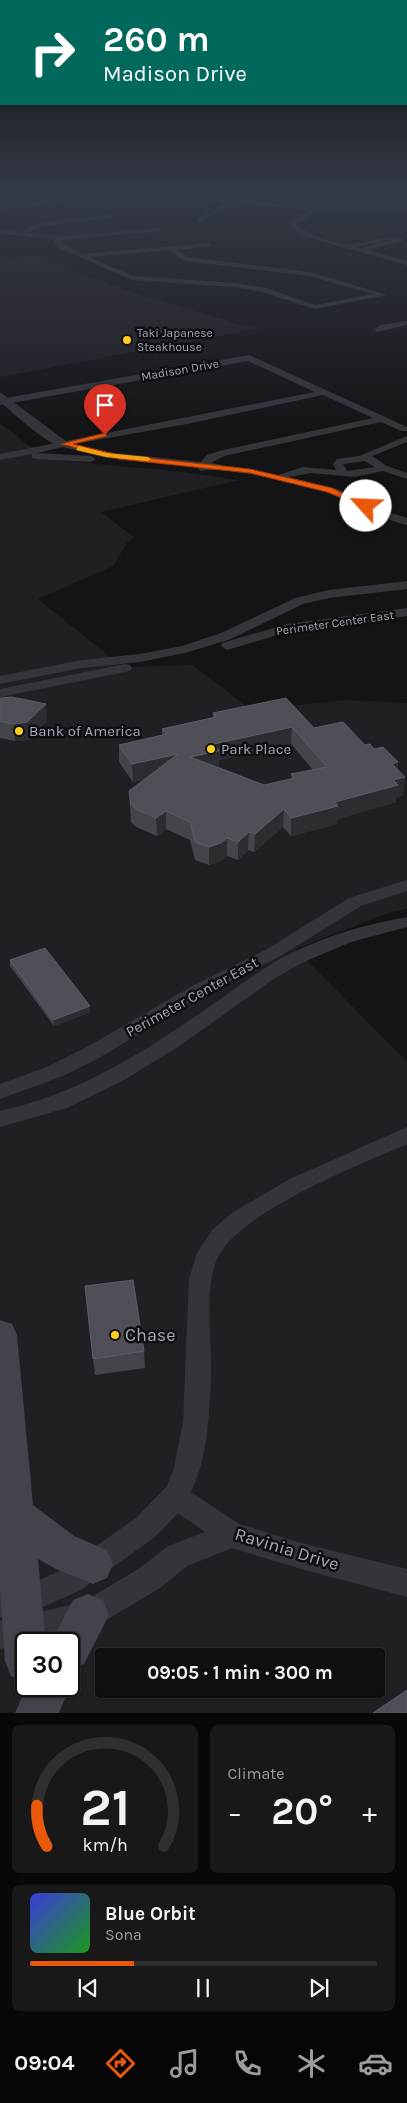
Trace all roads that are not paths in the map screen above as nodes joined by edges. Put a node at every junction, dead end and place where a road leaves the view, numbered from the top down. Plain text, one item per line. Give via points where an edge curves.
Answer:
1 (118, 272) edge
2 (296, 272) edge
3 (407, 323) edge
4 (378, 330) dead end
5 (325, 392) junction
6 (2, 402) edge
7 (381, 419) junction
8 (136, 431) junction
9 (405, 434) edge
10 (55, 444) junction
11 (3, 455) edge
12 (367, 458) junction
13 (95, 459) junction
14 (204, 466) junction
15 (383, 468) junction
16 (343, 474) junction
17 (407, 476) edge
18 (277, 480) junction
19 (353, 500) joint
20 (407, 522) edge
21 (407, 585) edge
22 (407, 612) edge
23 (247, 626) junction
24 (177, 658) junction
25 (67, 667) junction
26 (0, 680) edge
27 (29, 687) junction
28 (0, 693) edge
29 (407, 885) edge
30 (407, 922) edge
31 (295, 959) junction
32 (255, 961) junction
33 (245, 990) junction
34 (0, 1092) edge
35 (0, 1119) edge
36 (407, 1135) edge
37 (0, 1335) edge
38 (175, 1496) junction
39 (14, 1513) junction
40 (232, 1535) junction
41 (93, 1564) junction
42 (407, 1583) edge
43 (14, 1626) edge
44 (78, 1632) edge
45 (30, 1697) edge
46 (45, 1697) edge
47 (32, 1713) edge
48 (38, 1713) edge

1 - 2 street via 132,278 235,285 263,290 315,307 383,295
3 - 4 street
5 - 6 street, Madison Drive via 250,358
5 - 7 street, Madison Drive
5 - 8 street
6 - 10 street via 33,436
7 - 9 street, Madison Drive
7 - 14 street via 216,454
8 - 10 street via 100,432
8 - 10 street via 128,435 105,435
9 - 12 street via 364,456
10 - 11 street
10 - 13 street
10 - 14 street via 119,457
11 - 13 street
12 - 15 street
12 - 16 street via 341,461 338,464
13 - 14 street
14 - 18 street
15 - 16 street via 360,474
15 - 17 street
16 - 18 street via 306,469 289,472
18 - 19 street via 329,490
19 - 20 street
21 - 23 street, Perimeter Center East via 308,599
22 - 24 street, Perimeter Center East via 287,628
23 - 24 street via 241,634
23 - 25 street, Perimeter Center East via 185,649
24 - 27 street, Perimeter Center East
25 - 26 street, Perimeter Center East
25 - 27 street via 58,678
27 - 28 street, Perimeter Center East
29 - 32 street, Perimeter Center East via 355,902
30 - 31 street, Perimeter Center East via 355,934
31 - 32 street via 266,963
31 - 33 street, Perimeter Center East
32 - 33 street via 258,964 257,975
32 - 34 street, Perimeter Center East via 200,989 92,1053
33 - 35 street, Perimeter Center East via 168,1044 123,1070 45,1108
36 - 38 street via 258,1206 208,1252 199,1285 195,1417 188,1466
37 - 39 main road
38 - 40 street, Ravinia Drive
38 - 41 street via 162,1514
39 - 41 main road via 52,1546
39 - 43 main road
40 - 42 street, Ravinia Drive
40 - 44 street via 178,1556
41 - 43 street
43 - 44 street
45 - 47 main road
46 - 48 main road

